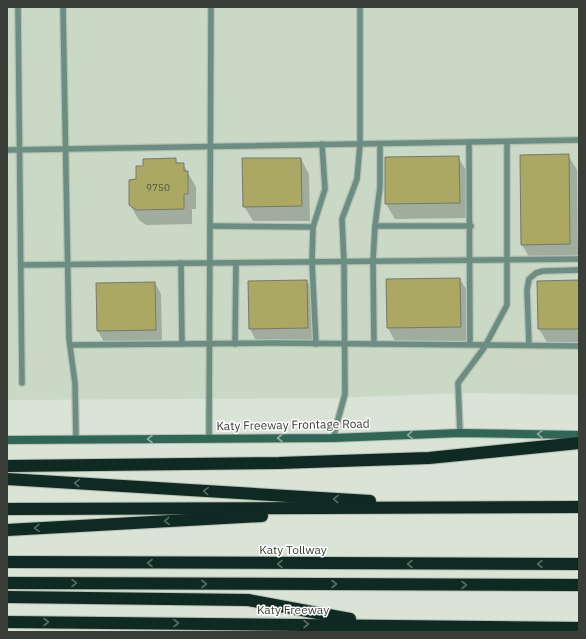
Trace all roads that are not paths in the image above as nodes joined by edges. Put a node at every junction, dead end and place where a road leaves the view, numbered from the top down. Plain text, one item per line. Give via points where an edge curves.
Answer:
1 (18, 7) edge
2 (63, 7) edge
3 (211, 7) edge
4 (360, 7) edge
5 (579, 140) edge
6 (469, 142) junction
7 (507, 142) junction
8 (322, 144) junction
9 (360, 144) junction
10 (380, 144) junction
11 (210, 146) junction
12 (67, 149) junction
13 (7, 150) edge
14 (19, 150) junction
15 (210, 226) junction
16 (375, 226) junction
17 (471, 226) junction
18 (312, 227) junction
19 (579, 259) edge
20 (470, 260) junction
21 (508, 260) junction
22 (312, 262) junction
23 (344, 262) junction
24 (373, 262) junction
25 (181, 263) junction
26 (210, 263) junction
27 (236, 263) junction
28 (21, 265) junction
29 (68, 265) junction
30 (579, 270) edge
31 (182, 344) junction
32 (208, 344) junction
33 (235, 344) junction
34 (316, 344) junction
35 (345, 344) junction
36 (374, 344) junction
37 (470, 344) junction
38 (486, 344) junction
39 (70, 345) junction
40 (529, 345) junction
41 (579, 346) edge
42 (22, 384) dead end
43 (460, 433) junction
44 (579, 435) edge
45 (209, 438) junction
46 (333, 438) junction
47 (76, 439) junction
48 (7, 440) edge
49 (579, 443) edge
50 (7, 466) edge
51 (7, 479) edge
52 (579, 507) edge
53 (415, 508) junction
54 (487, 508) junction
55 (7, 509) edge
56 (7, 530) edge
57 (7, 562) edge
58 (579, 564) edge
59 (7, 583) edge
60 (579, 585) edge
61 (7, 597) edge
62 (7, 622) edge
63 (380, 625) junction
64 (579, 628) edge

1 - 14 lane
2 - 12 lane
3 - 11 lane
4 - 9 lane
5 - 7 lane
6 - 7 lane
6 - 10 lane
6 - 17 lane
7 - 21 lane
8 - 9 lane
8 - 11 lane
8 - 18 lane via 325,190
9 - 10 lane
9 - 23 lane via 357,179 342,219
10 - 16 lane via 380,187
11 - 12 lane
11 - 15 lane
12 - 14 lane
12 - 29 lane
13 - 14 lane
14 - 28 lane
15 - 18 lane
15 - 26 lane
16 - 17 lane
16 - 24 lane
17 - 20 lane
18 - 22 lane
19 - 21 lane
20 - 21 lane
20 - 24 lane
20 - 37 lane
21 - 38 lane via 507,306
22 - 23 lane
22 - 27 lane
22 - 34 lane
23 - 24 lane
23 - 35 lane
24 - 36 lane
25 - 26 lane
25 - 29 lane
25 - 31 lane
26 - 27 lane
26 - 32 lane
27 - 33 lane
28 - 29 lane
28 - 42 lane
29 - 39 lane
30 - 40 lane via 543,271 529,279
31 - 32 lane
31 - 39 lane
32 - 33 lane
32 - 45 lane
33 - 34 lane
34 - 35 lane
35 - 36 lane
35 - 46 lane via 345,394
36 - 37 lane
37 - 38 lane
38 - 40 lane
38 - 43 lane via 458,383
39 - 47 lane via 75,384
40 - 41 lane
44 -> 43 main road, Katy Freeway Frontage Road
43 -> 46 main road, Katy Freeway Frontage Road
46 -> 45 main road, Katy Freeway Frontage Road
45 -> 47 main road, Katy Freeway Frontage Road
47 - 48 main road, Katy Freeway Frontage Road
49 - 50 highway via 429,458 279,463
54 -> 51 highway
52 - 54 highway
53 - 54 highway
53 - 55 highway
53 -> 56 highway
58 -> 57 highway, Katy Tollway
59 -> 60 highway
61 - 63 highway via 248,600
62 -> 63 highway, Katy Freeway
63 - 64 highway, Katy Freeway

